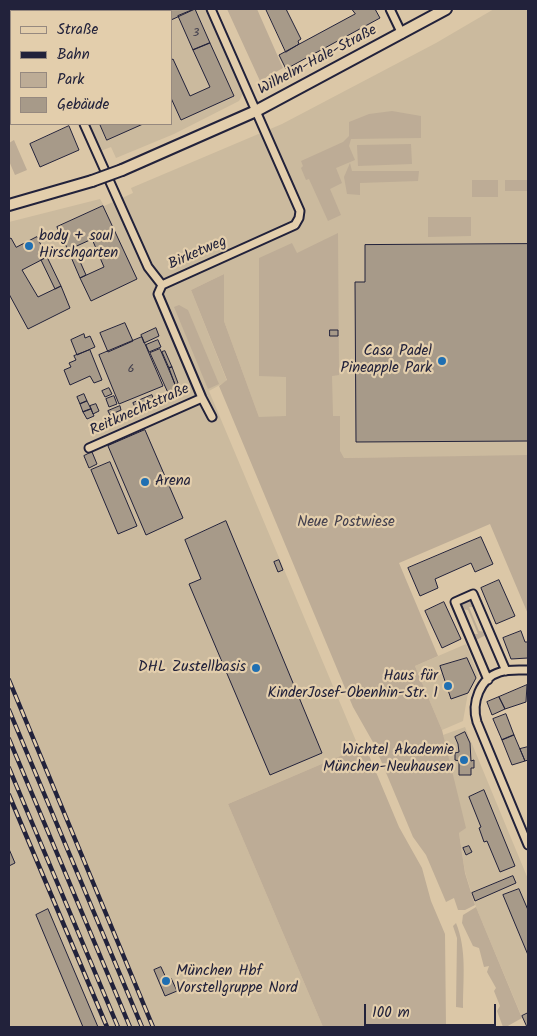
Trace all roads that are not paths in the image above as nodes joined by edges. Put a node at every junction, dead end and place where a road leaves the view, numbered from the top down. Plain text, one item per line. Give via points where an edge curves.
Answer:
1 (211, 9) edge
2 (390, 9) edge
3 (446, 9) edge
4 (402, 34) junction
5 (256, 111) junction
6 (84, 125) edge
7 (9, 205) edge
8 (162, 284) junction
9 (202, 398) junction
10 (212, 417) dead end
11 (88, 448) dead end
12 (528, 670) edge
13 (506, 671) junction
14 (488, 680) junction
15 (528, 845) edge

1 - 5 street
2 - 4 street
3 - 4 main road, Wilhelm-Hale-Straße
4 - 5 main road, Wilhelm-Hale-Straße
5 - 7 main road, Wilhelm-Hale-Straße, bridge via 122,170
5 - 8 street, Birketweg via 300,211 299,218 295,225
6 - 8 street, Birketweg via 148,267
8 - 9 street, Reitknechtstraße via 158,294
9 - 10 street, Reitknechtstraße
9 - 11 street, Reitknechtstraße
12 - 13 street
13 - 14 street
13 - 14 street via 473,594 455,602
14 - 15 street via 476,699 477,722

